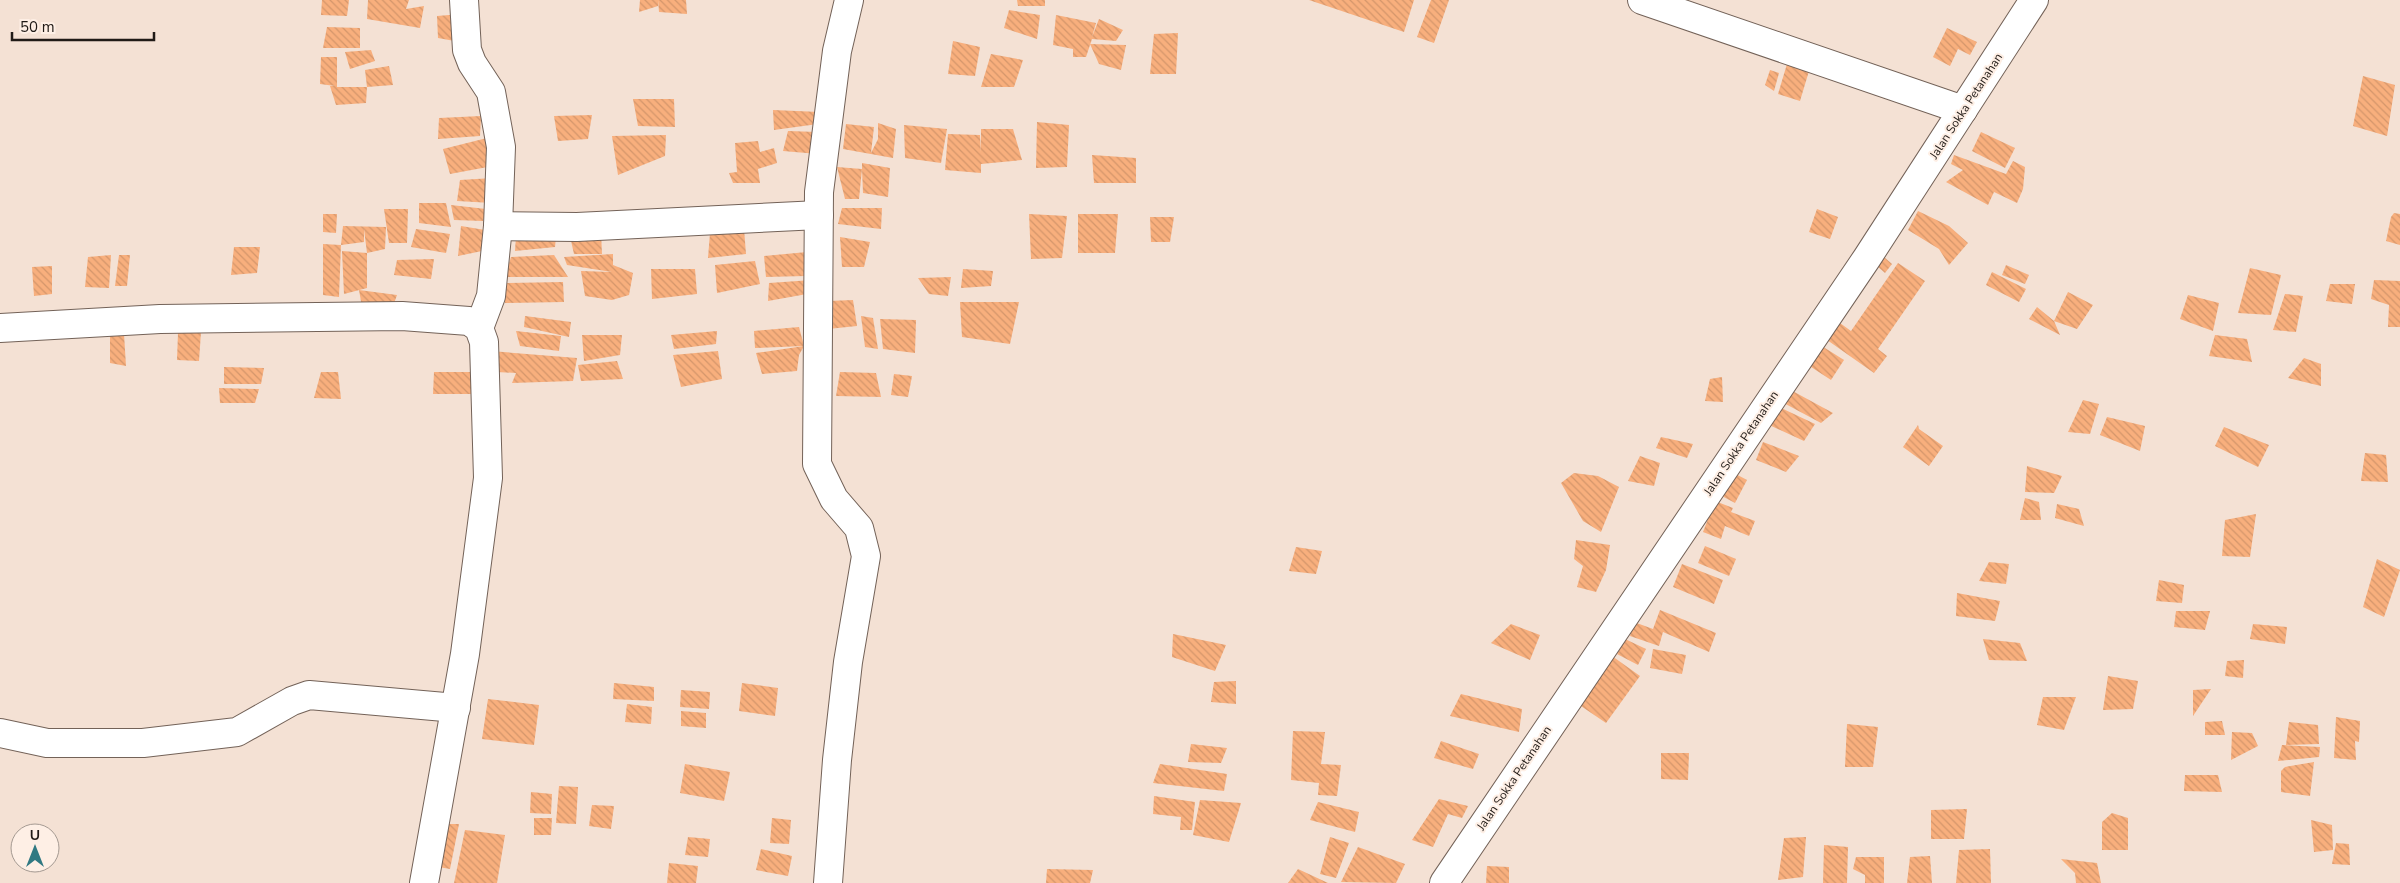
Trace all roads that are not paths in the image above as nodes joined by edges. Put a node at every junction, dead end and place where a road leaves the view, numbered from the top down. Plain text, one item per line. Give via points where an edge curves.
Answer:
1 (464, 0) edge
2 (849, 0) edge
3 (1642, 0) edge
4 (2034, 0) edge
5 (1963, 110) junction
6 (819, 215) junction
7 (498, 226) junction
8 (0, 328) edge
9 (479, 328) junction
10 (456, 708) junction
11 (0, 732) edge
12 (424, 883) edge
13 (828, 883) edge
14 (1444, 883) edge

1 - 7 street via 466,50 491,92 501,147
2 - 6 street via 837,51 819,192
3 - 5 street
4 - 5 street, Jalan Sokka Petanahan
5 - 14 street, Jalan Sokka Petanahan via 1867,258
6 - 7 street via 577,227
6 - 13 street via 817,464 834,499 859,528 866,556 848,662
7 - 9 street via 491,296
8 - 9 street via 160,319 402,316 453,318 469,321
9 - 10 street via 484,342 488,478
10 - 11 street via 309,695 237,732 143,743 47,743
10 - 12 street

